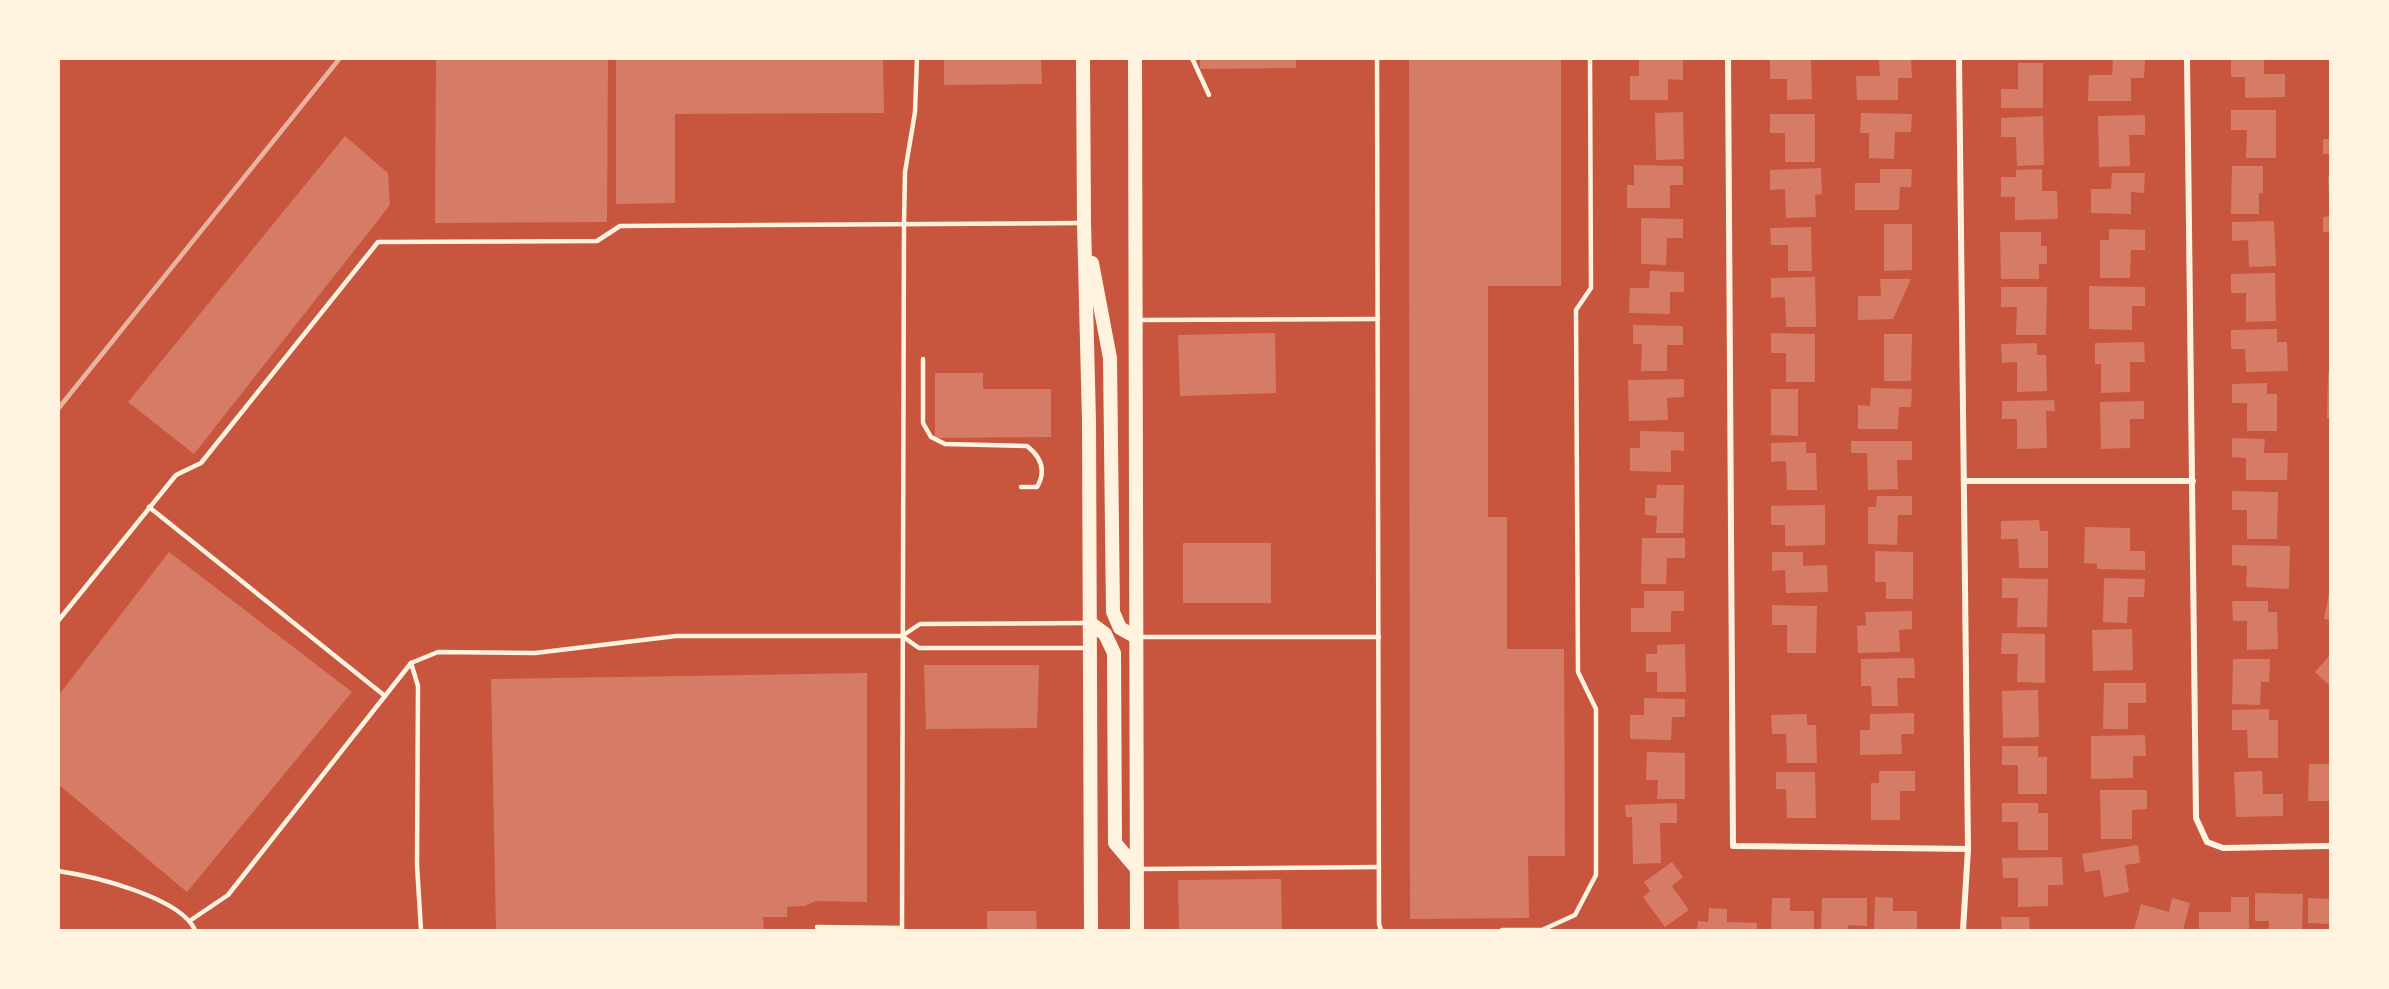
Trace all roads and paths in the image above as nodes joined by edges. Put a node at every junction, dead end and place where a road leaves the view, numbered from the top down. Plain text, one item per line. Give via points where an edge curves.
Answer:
1 (917, 58) edge
2 (1083, 58) edge
3 (1135, 58) edge
4 (1192, 58) edge
5 (1377, 58) edge
6 (1590, 58) edge
7 (1728, 58) edge
8 (1959, 58) edge
9 (2187, 58) edge
10 (1209, 95) dead end
11 (1084, 223) junction
12 (904, 224) junction
13 (1378, 319) junction
14 (1136, 320) junction
15 (923, 359) dead end
16 (1964, 481) junction
17 (2193, 481) junction
18 (1021, 486) dead end
19 (149, 507) junction
20 (58, 621) edge
21 (1090, 623) junction
22 (902, 636) junction
23 (1136, 637) junction
24 (1379, 637) junction
25 (1090, 648) junction
26 (411, 663) junction
27 (385, 696) junction
28 (2331, 846) edge
29 (1968, 849) junction
30 (1379, 867) junction
31 (1137, 868) junction
32 (58, 871) edge
33 (191, 920) junction
34 (817, 927) dead end
35 (902, 929) edge
36 (195, 930) edge
37 (421, 930) edge
38 (1091, 930) edge
39 (1137, 930) edge
40 (1382, 930) edge
41 (1502, 930) edge
42 (1963, 930) edge

1 - 12 lane via 915,112 905,172
2 - 11 main road
3 - 14 main road
4 - 10 lane
5 - 13 lane
6 - 41 lane via 1590,288 1576,310 1578,672 1596,709 1596,875 1575,915 1542,930
7 - 29 street via 1734,846
8 - 16 street
9 - 17 street
11 - 12 lane
11 - 21 main road
11 - 23 main road via 1110,358 1113,612 1120,628
12 - 19 lane via 620,226 597,241 378,242 201,464 176,475
12 - 22 lane
13 - 14 lane
13 - 24 lane
14 - 23 main road
15 - 18 lane via 923,423 930,437 945,444 1027,446 1041,461 1043,471 1037,486
16 - 17 street
16 - 29 street
17 - 28 street via 2196,818 2207,842 2223,848
19 - 20 lane
19 - 27 lane
21 - 22 lane via 920,624
21 - 25 main road
21 - 31 main road via 1106,634 1113,653 1115,843
22 - 25 lane via 919,648
22 - 26 lane via 676,636 536,653 438,652
22 - 35 lane
23 - 24 lane
23 - 31 main road
24 - 30 lane
25 - 38 main road
26 - 27 lane
26 - 37 lane via 418,686 417,865
27 - 33 lane via 228,895
29 - 42 street
30 - 31 lane
30 - 40 lane
31 - 39 main road
32 - 33 lane via 138,892
33 - 36 lane
34 - 35 lane

